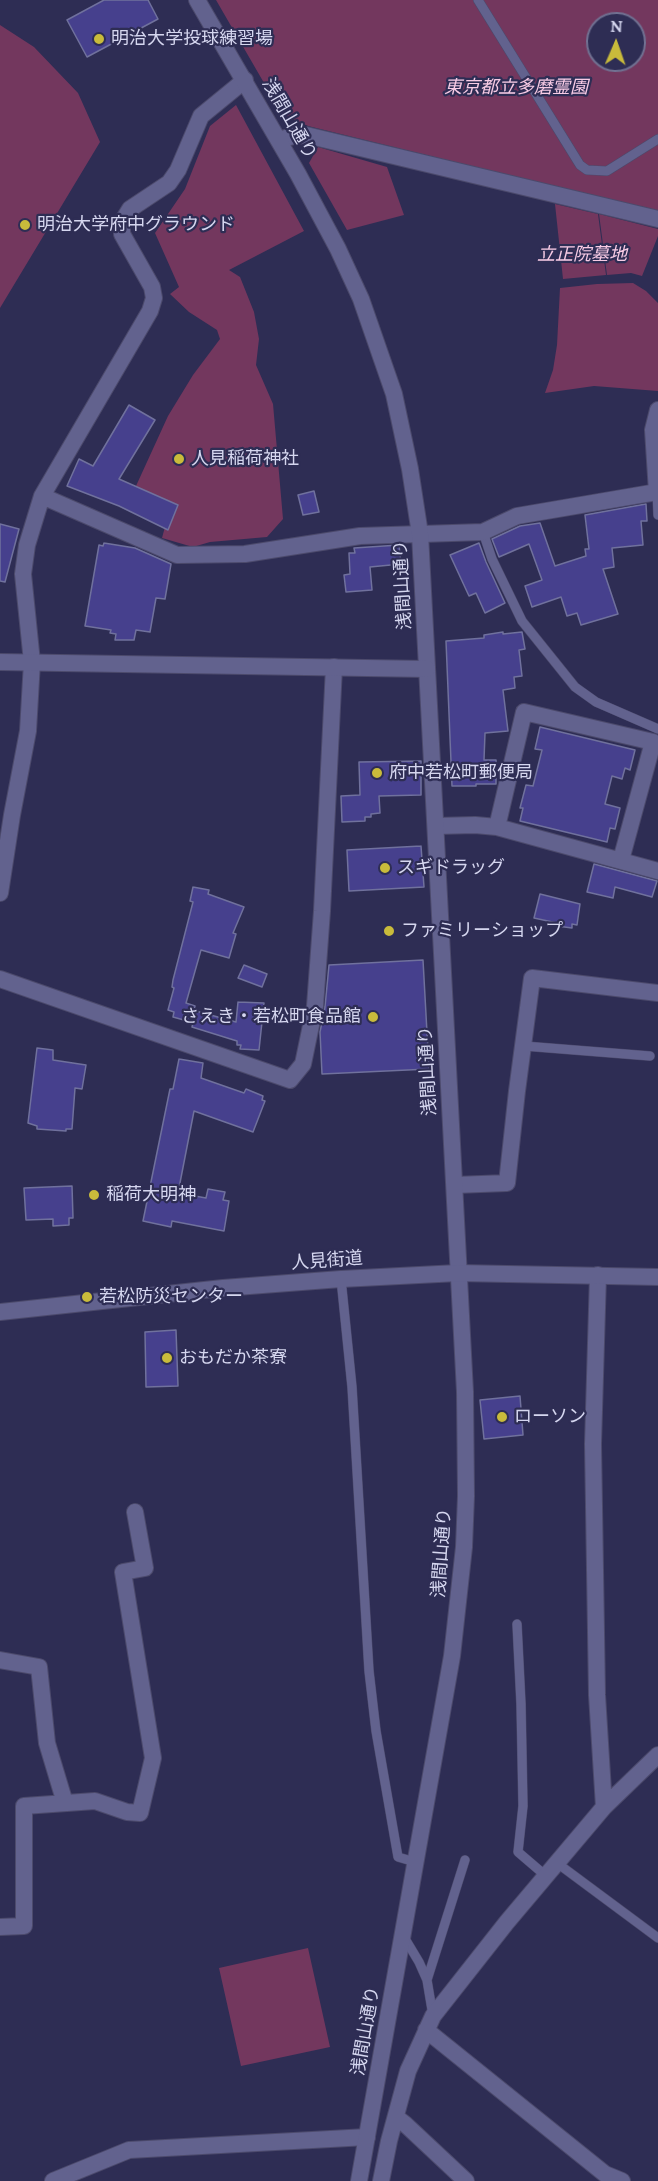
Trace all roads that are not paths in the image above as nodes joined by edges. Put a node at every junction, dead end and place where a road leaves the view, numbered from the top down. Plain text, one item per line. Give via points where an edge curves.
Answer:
1 (197, 0) edge
2 (478, 0) edge
3 (244, 80) junction
4 (658, 139) edge
5 (279, 140) junction
6 (658, 219) edge
7 (658, 410) edge
8 (657, 492) edge
9 (42, 496) junction
10 (658, 515) edge
11 (483, 532) junction
12 (420, 534) junction
13 (0, 662) edge
14 (32, 662) junction
15 (334, 668) junction
16 (427, 669) junction
17 (658, 729) edge
18 (6, 814) edge
19 (436, 826) junction
20 (497, 827) junction
21 (621, 860) junction
22 (658, 871) edge
23 (0, 892) edge
24 (0, 979) edge
25 (658, 993) edge
26 (524, 1046) junction
27 (650, 1056) dead end
28 (455, 1185) junction
29 (458, 1273) junction
30 (598, 1275) junction
31 (658, 1277) edge
32 (341, 1279) junction
33 (0, 1312) edge
34 (135, 1512) dead end
35 (517, 1624) dead end
36 (0, 1660) edge
37 (658, 1755) edge
38 (65, 1803) junction
39 (604, 1807) junction
40 (465, 1860) dead end
41 (416, 1862) junction
42 (557, 1863) junction
43 (546, 1876) junction
44 (0, 1927) edge
45 (403, 1935) junction
46 (658, 1938) edge
47 (427, 1980) junction
48 (430, 2023) junction
49 (396, 2117) junction
50 (367, 2137) junction
51 (53, 2181) edge
52 (359, 2181) edge
53 (381, 2181) edge
54 (466, 2181) edge
55 (622, 2181) edge

1 - 3 street, 浅間山通り
2 - 4 lane via 580,165 587,170 607,171
3 - 5 street, 浅間山通り
3 - 9 street via 201,116 169,183 130,209 122,222 122,234 152,287 154,298 141,328
5 - 6 street via 306,135
5 - 12 street, 浅間山通り via 338,249 380,349 403,432
7 - 8 street via 653,430
8 - 10 lane
8 - 11 street via 517,516
9 - 12 street via 177,555 245,554 360,536
9 - 14 street via 23,574
11 - 12 street
11 - 17 lane via 522,621 575,687 596,702
12 - 16 street, 浅間山通り
13 - 14 street
14 - 15 street
14 - 18 street via 28,731
15 - 16 street
15 - 24 street via 315,1006 303,1064 290,1080
16 - 19 street, 浅間山通り
18 - 23 street
19 - 20 street
19 - 28 street, 浅間山通り
20 - 21 street
20 - 21 street via 524,712 653,742
21 - 22 street
25 - 26 street via 532,978
26 - 27 lane
26 - 28 street via 507,1183
28 - 29 street, 浅間山通り
29 - 30 street, 人見街道
29 - 32 street, 人見街道
29 - 41 street, 浅間山通り via 466,1450 464,1547 452,1656
30 - 31 street, 人見街道
30 - 39 street via 593,1444 597,1695
32 - 33 street, 人見街道
32 - 41 lane via 376,1731 398,1857
34 - 38 street via 145,1568 123,1572 153,1758 151,1768 140,1813 95,1801
35 - 43 lane via 523,1806 518,1852
36 - 38 street via 39,1667 47,1743
37 - 39 street
38 - 44 street via 24,1806 24,1926
39 - 42 street
40 - 47 lane
41 - 45 street, 浅間山通り
42 - 43 street
42 - 46 lane
43 - 48 street
45 - 47 lane
45 - 50 street, 浅間山通り
47 - 48 lane
48 - 49 street via 408,2071
48 - 55 street via 605,2174
49 - 53 street
49 - 54 street
50 - 51 street via 129,2150
50 - 52 street, 浅間山通り

